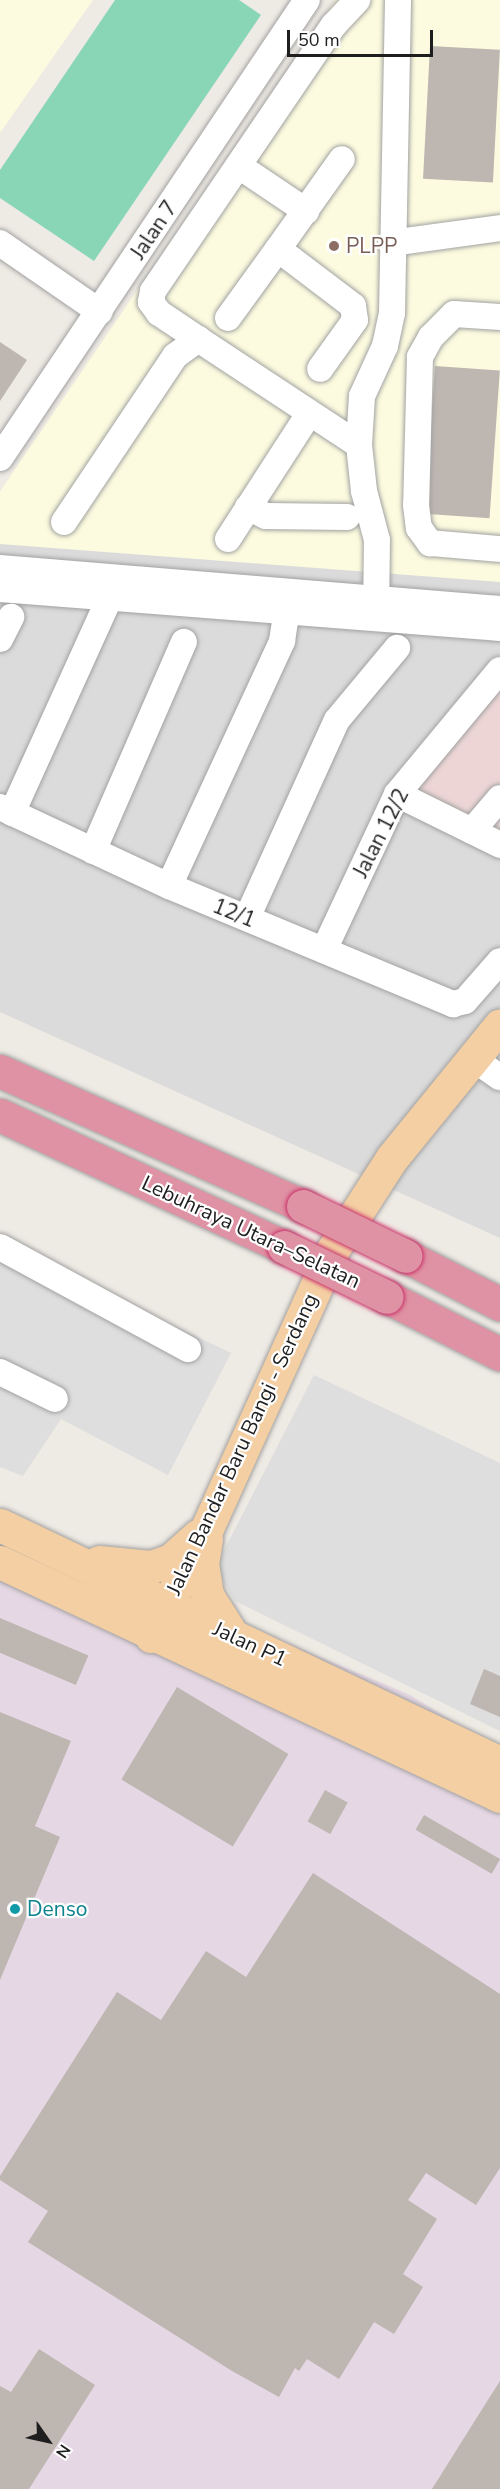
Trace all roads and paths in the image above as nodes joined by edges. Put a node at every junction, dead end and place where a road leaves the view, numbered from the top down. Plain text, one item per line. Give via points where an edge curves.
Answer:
1 (357, 0) edge
2 (398, 0) edge
3 (304, 1) edge
4 (342, 159) dead end
5 (238, 166) junction
6 (306, 211) junction
7 (500, 228) edge
8 (0, 243) edge
9 (391, 243) junction
10 (278, 249) junction
11 (100, 312) junction
12 (500, 317) edge
13 (228, 318) dead end
14 (198, 339) junction
15 (320, 369) dead end
16 (309, 414) junction
17 (359, 445) junction
18 (0, 458) edge
19 (248, 507) junction
20 (347, 517) dead end
21 (64, 522) dead end
22 (228, 539) dead end
23 (500, 549) edge
24 (0, 568) edge
25 (0, 589) edge
26 (110, 597) junction
27 (288, 601) junction
28 (376, 608) junction
29 (500, 609) edge
30 (500, 628) edge
31 (184, 642) dead end
32 (397, 648) dead end
33 (500, 670) edge
34 (397, 794) junction
35 (500, 798) edge
36 (6, 810) edge
37 (472, 831) junction
38 (500, 845) edge
39 (93, 850) junction
40 (169, 886) junction
41 (247, 918) junction
42 (324, 950) junction
43 (500, 961) edge
44 (500, 1025) edge
45 (471, 1058) junction
46 (0, 1071) edge
47 (500, 1077) edge
48 (0, 1115) edge
49 (0, 1247) edge
50 (500, 1304) edge
51 (188, 1349) dead end
52 (500, 1354) edge
53 (0, 1372) edge
54 (55, 1399) dead end
55 (0, 1525) edge
56 (208, 1526) junction
57 (64, 1557) junction
58 (0, 1562) edge
59 (167, 1605) junction
60 (151, 1636) junction
61 (233, 1636) junction
62 (420, 1722) junction
63 (404, 1751) junction
64 (500, 1763) edge
65 (500, 1796) edge

1 - 5 street via 334,25
2 - 9 street
3 - 11 street, Jalan 7
4 - 6 street
5 - 6 street
5 - 14 street via 153,291 151,302 159,313
6 - 10 street
7 - 9 street
8 - 11 street
9 - 17 street via 392,314 385,346 362,396
10 - 13 street
10 - 15 street via 353,306 355,320
11 - 18 street, Jalan 7
12 - 23 street via 454,314 431,337 420,357 416,505 419,528 430,543
14 - 16 street
14 - 21 street via 176,356
16 - 17 street
16 - 19 street
17 - 28 street via 364,491 377,540
19 - 20 street via 266,516
19 - 22 street
24 - 27 street
25 - 26 street
26 - 27 street
26 - 36 street
27 - 28 street
27 - 40 street via 282,641
28 - 29 street
28 - 30 street
31 - 39 street
32 - 41 street via 337,720
33 - 34 street, Jalan 12/2
34 - 37 street
34 - 42 street, Jalan 12/2
35 - 37 street
36 - 39 street, 12/1
37 - 38 street
39 - 40 street, 12/1
40 - 41 street, 12/1
41 - 42 street, 12/1
42 - 43 street, 12/1 via 459,1005
44 - 45 main road, Jalan Bandar Baru Bangi - Serdang
45 - 47 street
45 - 56 main road, Jalan Bandar Baru Bangi - Serdang via 392,1158 332,1251
46 - 50 highway, Lebuhraya Utara–Selatan, bridge via 303,1206
48 - 52 highway, Lebuhraya Utara–Selatan, bridge via 284,1247
49 - 51 street
53 - 54 street
55 - 57 main road, Jalan P1
56 - 57 main road via 171,1560 151,1567
56 - 59 main road, Jalan Bandar Baru Bangi - Serdang
56 - 61 main road via 202,1563 205,1587 212,1607
57 - 59 main road, Jalan P1
58 - 60 main road, Jalan P1
59 - 60 main road, Jalan Bandar Baru Bangi - Serdang
59 - 61 main road, Jalan P1
60 - 63 main road, Jalan P1
61 - 62 main road, Jalan P1
62 - 63 street
62 - 64 main road, Jalan P1
63 - 65 main road, Jalan P1

